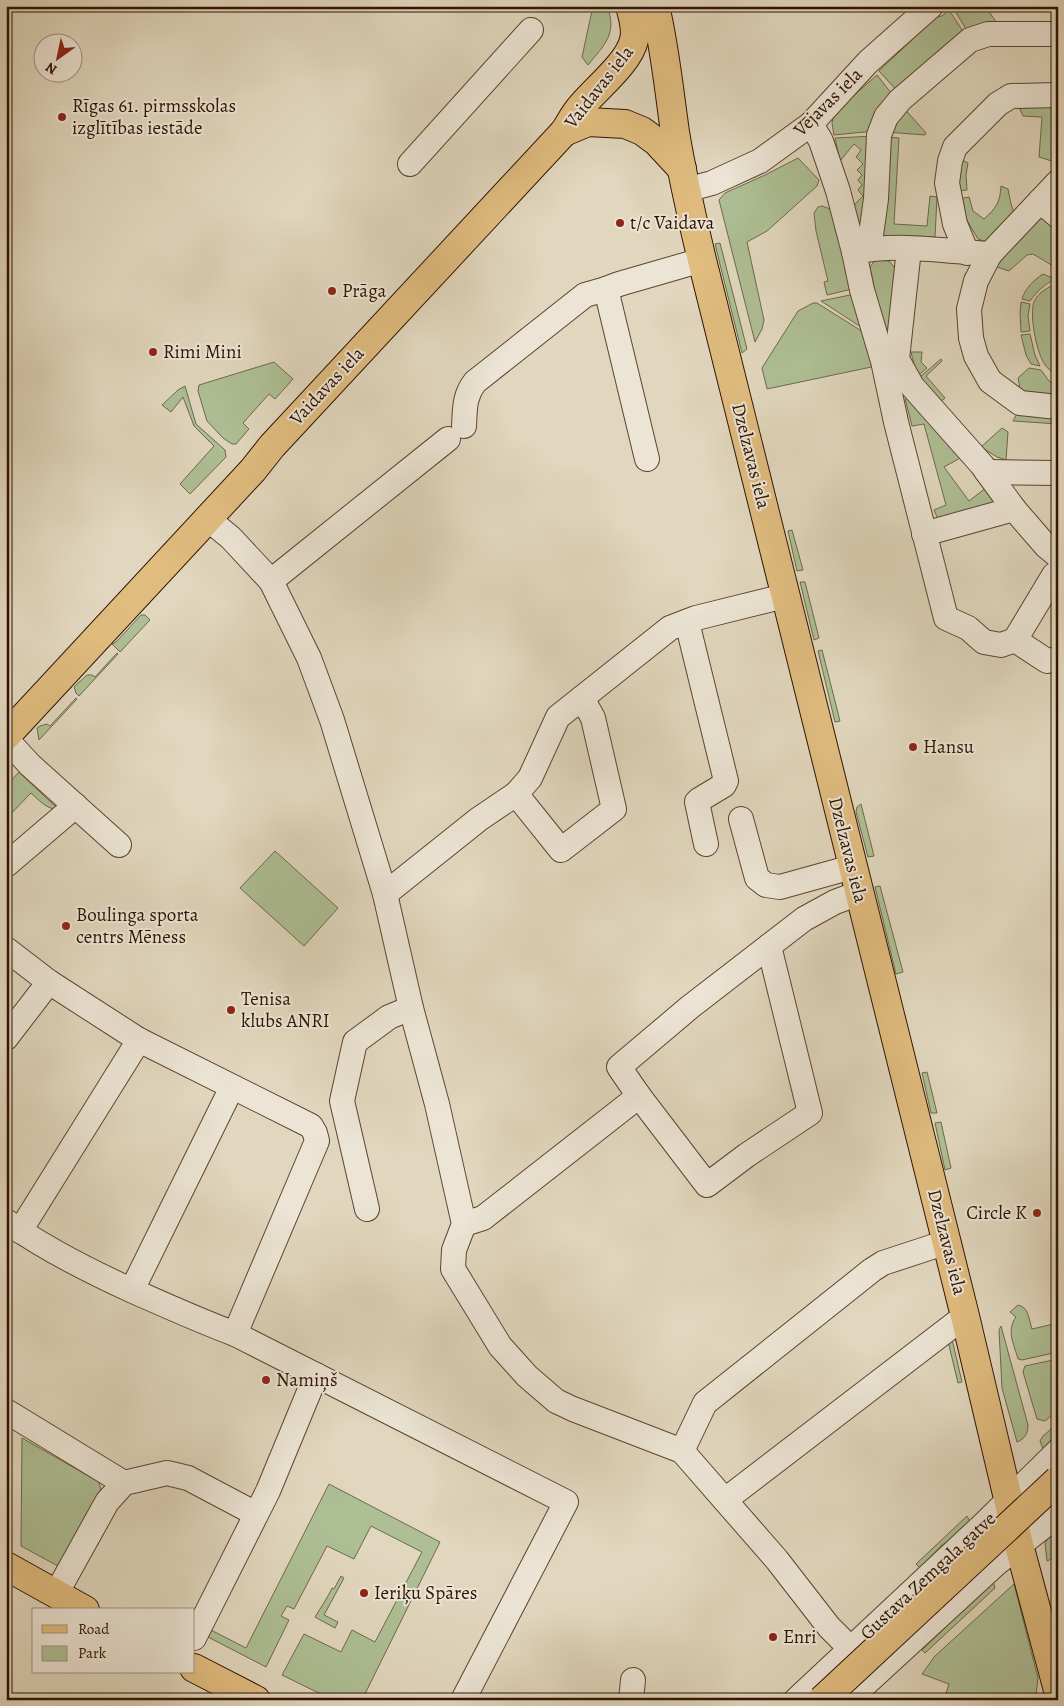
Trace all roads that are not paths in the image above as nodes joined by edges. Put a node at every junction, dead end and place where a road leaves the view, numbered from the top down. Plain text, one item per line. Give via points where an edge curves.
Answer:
1 (655, 6) edge
2 (931, 6) edge
3 (633, 18) edge
4 (532, 30) dead end
5 (1058, 34) edge
6 (1058, 95) edge
7 (811, 124) junction
8 (564, 132) junction
9 (410, 164) dead end
10 (684, 180) junction
11 (1058, 182) edge
12 (1049, 209) edge
13 (909, 249) junction
14 (862, 251) junction
15 (967, 253) junction
16 (990, 254) junction
17 (702, 260) junction
18 (606, 289) junction
19 (890, 360) junction
20 (1058, 407) edge
21 (647, 459) dead end
22 (987, 472) junction
23 (1058, 473) edge
24 (1014, 509) junction
25 (208, 519) junction
26 (924, 534) junction
27 (1057, 568) edge
28 (271, 581) junction
29 (785, 596) junction
30 (687, 622) junction
31 (1014, 640) junction
32 (1058, 660) edge
33 (582, 698) junction
34 (6, 738) edge
35 (516, 794) junction
36 (74, 805) junction
37 (741, 819) dead end
38 (706, 844) dead end
39 (119, 845) dead end
40 (6, 865) edge
41 (852, 867) junction
42 (859, 893) junction
43 (385, 894) junction
44 (769, 946) junction
45 (6, 949) edge
46 (49, 982) junction
47 (410, 1008) junction
48 (6, 1038) edge
49 (139, 1040) junction
50 (232, 1087) junction
51 (639, 1096) junction
52 (367, 1209) dead end
53 (464, 1224) junction
54 (13, 1226) edge
55 (947, 1242) junction
56 (132, 1290) junction
57 (965, 1316) junction
58 (234, 1334) junction
59 (316, 1375) junction
60 (6, 1411) edge
61 (682, 1451) junction
62 (1058, 1451) edge
63 (1058, 1480) edge
64 (124, 1483) junction
65 (725, 1500) junction
66 (1008, 1500) junction
67 (256, 1514) junction
68 (1058, 1515) edge
69 (1019, 1545) junction
70 (6, 1566) edge
71 (56, 1594) junction
72 (81, 1608) edge
73 (195, 1636) edge
74 (850, 1649) junction
75 (195, 1669) edge
76 (1058, 1690) edge
77 (256, 1700) edge
78 (463, 1700) edge
79 (796, 1700) edge
80 (822, 1700) edge
81 (848, 1700) edge

1 - 10 main road, Dzelzavas iela via 664,44
2 - 7 street, Vējavas iela via 868,62
3 - 8 main road, Vaidavas iela via 634,42 630,52 578,110
4 - 9 street
5 - 14 street via 988,34 970,40 900,100 886,116 879,135 876,199
6 - 15 street via 1011,96 998,104 955,147 947,183 955,224
7 - 10 street, Vējavas iela via 760,161 712,183
7 - 14 street via 821,141
8 - 10 main road via 588,122 625,124 657,142
8 - 25 main road, Vaidavas iela
10 - 17 main road, Dzelzavas iela
11 - 12 street
12 - 16 street
13 - 14 street
13 - 15 street
13 - 19 street
14 - 19 street via 862,290
15 - 16 street
16 - 20 street via 976,281 969,309 970,338 976,356 990,381 1019,402
17 - 18 street
17 - 29 main road, Dzelzavas iela
18 - 21 street
18 - 28 street via 585,295 475,382 468,390 456,432
19 - 22 street
19 - 26 street
22 - 23 street
22 - 24 street
24 - 26 street
24 - 27 street via 1046,546
25 - 28 street via 231,538
25 - 34 main road, Vaidavas iela
26 - 31 street via 946,618 968,628 984,642 1001,645
27 - 31 street
28 - 43 street via 308,658 332,720
29 - 30 street
29 - 41 main road, Dzelzavas iela
30 - 33 street via 670,628
30 - 38 street via 726,781 697,802
31 - 32 street via 1046,661
33 - 35 street via 558,717 530,778
33 - 35 street via 593,718 614,809 561,850
34 - 36 street
35 - 43 street via 478,819
36 - 39 street
36 - 40 street
37 - 41 street via 757,878 766,885 780,886
41 - 42 main road, Dzelzavas iela
42 - 44 street via 804,919
42 - 55 main road, Dzelzavas iela
43 - 47 street
44 - 51 street via 620,1067
44 - 51 street via 810,1113 707,1186
45 - 46 street
46 - 48 street
46 - 49 street
47 - 52 street via 388,1017 355,1042 342,1101
47 - 53 street via 437,1104
49 - 50 street
49 - 54 street
50 - 56 street
50 - 58 street via 311,1126 317,1141
51 - 53 street via 482,1218
53 - 61 street via 454,1250 453,1270 500,1346 526,1376 573,1409
54 - 56 street via 89,1270
55 - 57 main road, Dzelzavas iela
55 - 61 street via 883,1263 872,1270 705,1403
56 - 58 street
57 - 65 street
57 - 66 main road, Dzelzavas iela
58 - 59 street
59 - 67 street
59 - 78 street via 566,1502
60 - 64 street
61 - 65 street
62 - 66 street, Gustava Zemgala gatve
63 - 80 main road, Gustava Zemgala gatve, bridge
64 - 67 street via 167,1473 188,1478
64 - 71 street via 107,1502
65 - 74 street
66 - 69 main road, Dzelzavas iela
66 - 74 street, Gustava Zemgala gatve
67 - 73 street
68 - 69 street, Gustava Zemgala gatve
69 - 76 main road, Dzelzavas iela
69 - 81 street, Gustava Zemgala gatve
70 - 71 main road
71 - 72 main road
74 - 79 street, Gustava Zemgala gatve
75 - 77 main road

